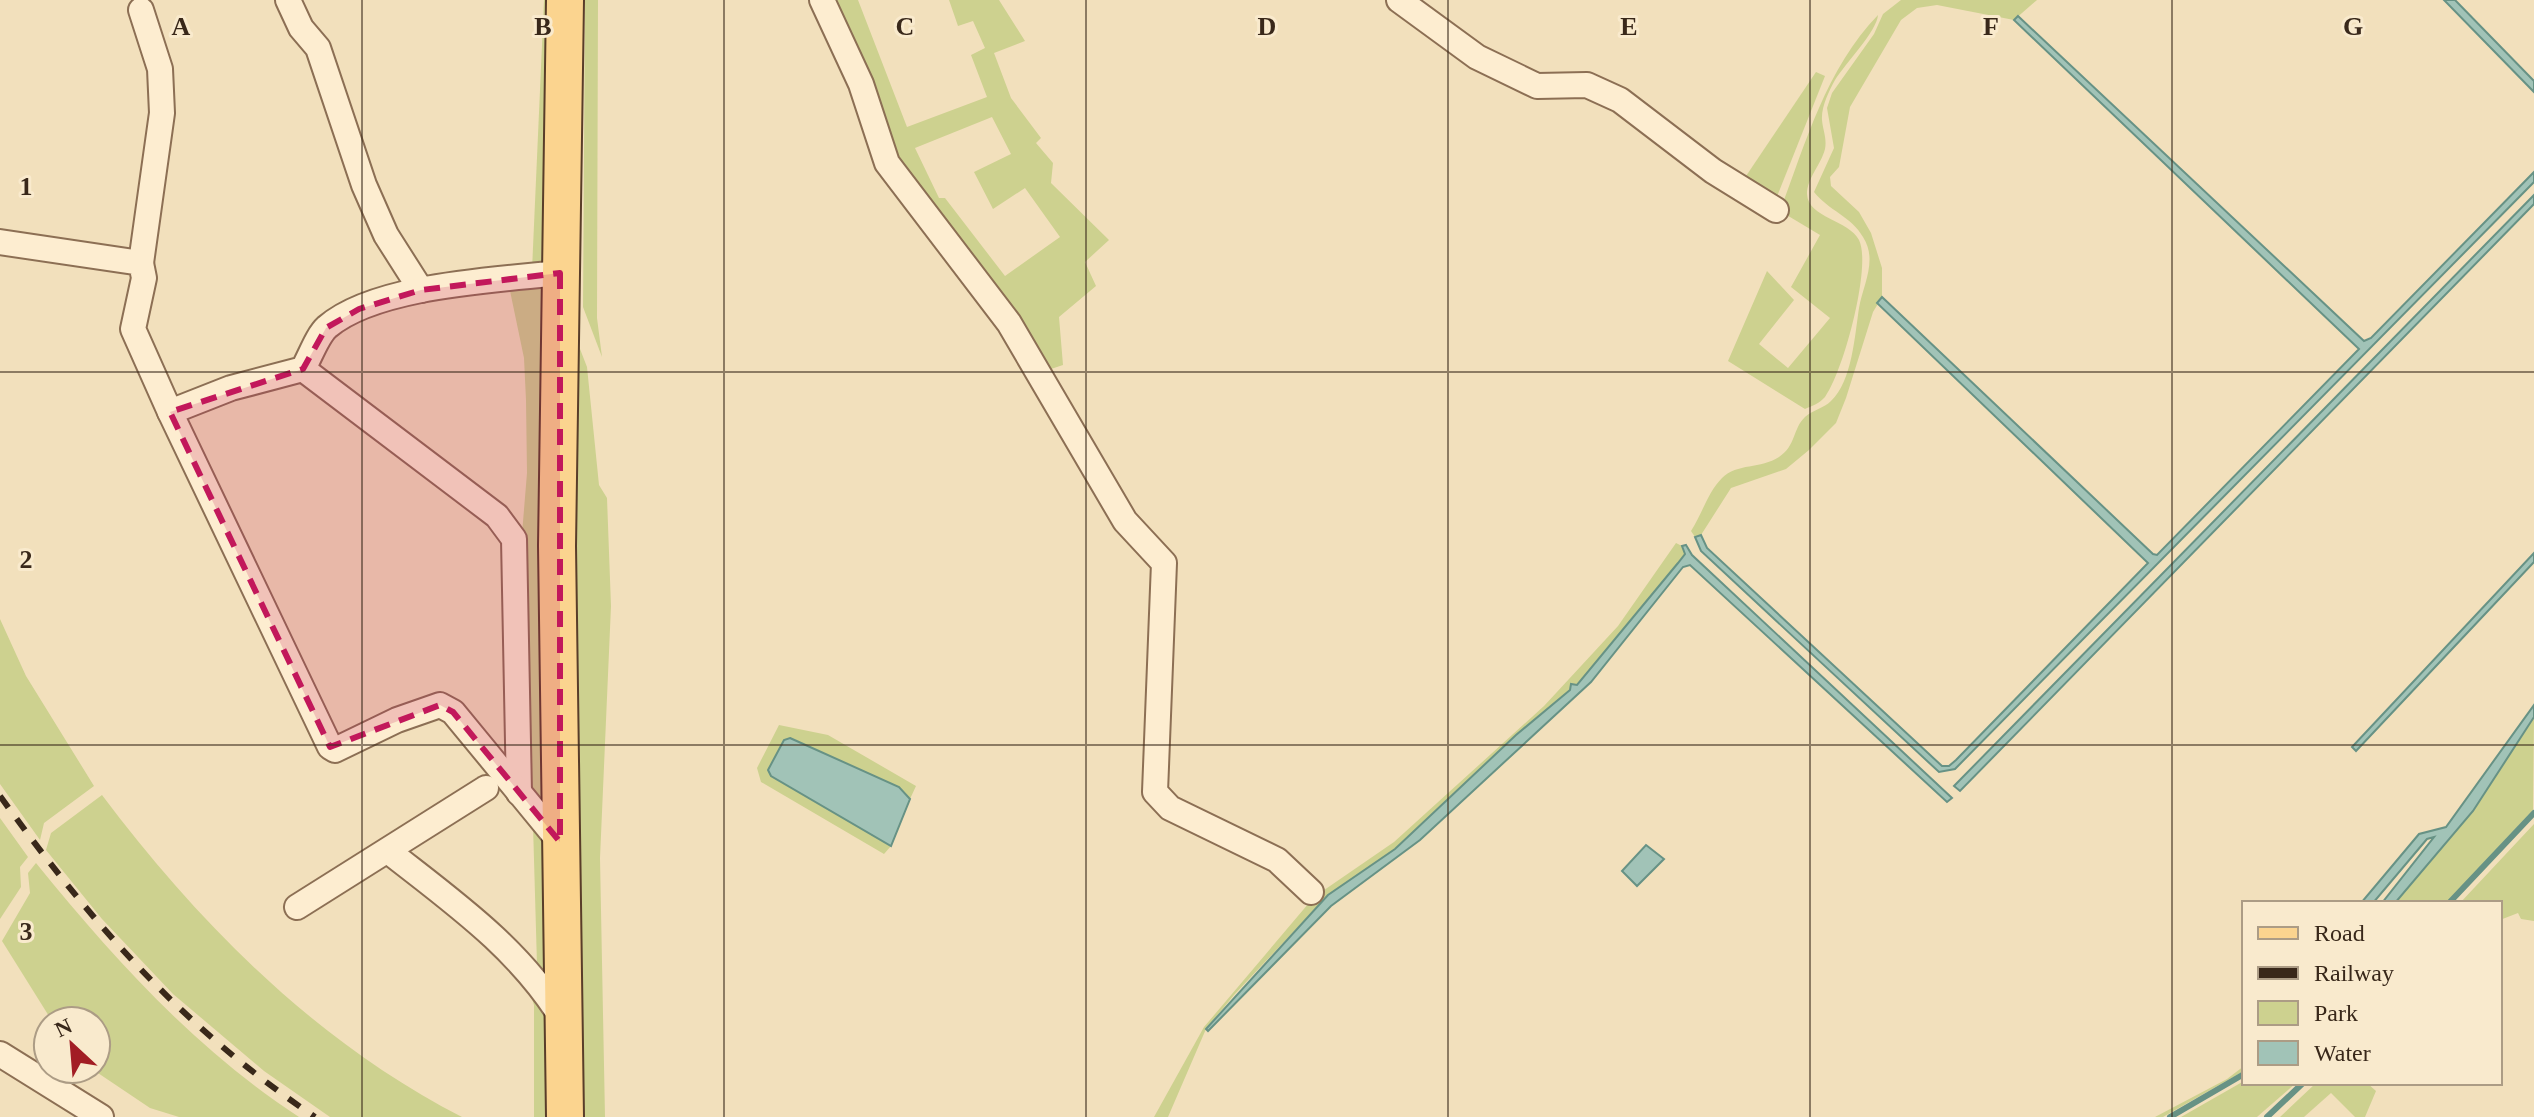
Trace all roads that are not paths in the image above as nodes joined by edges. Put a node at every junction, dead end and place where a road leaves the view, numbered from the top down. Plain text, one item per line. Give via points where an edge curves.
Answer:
1 (288, 0) edge
2 (565, 0) edge
3 (822, 0) edge
4 (1399, 0) edge
5 (141, 10) dead end
6 (1776, 210) dead end
7 (0, 242) edge
8 (141, 263) junction
9 (560, 273) junction
10 (421, 290) junction
11 (303, 369) junction
12 (170, 412) junction
13 (486, 788) dead end
14 (519, 793) junction
15 (560, 842) junction
16 (388, 851) junction
17 (1311, 892) dead end
18 (297, 907) dead end
19 (564, 1022) junction
20 (0, 1054) edge
21 (101, 1117) edge
22 (565, 1117) edge

1 - 10 street via 318,48 386,235
2 - 9 main road
3 - 17 street via 861,84 887,163 1009,323 1125,521 1164,563 1155,792 1170,808 1277,860
4 - 6 street via 1477,57 1537,86 1587,85 1620,100 1713,171
5 - 8 street via 160,69 162,113
7 - 8 street
8 - 12 street via 144,278 133,329
9 - 10 street
9 - 15 main road
10 - 11 street via 359,309 326,328
11 - 12 street via 231,388
11 - 14 street via 497,516 514,539
12 - 14 street via 330,747 335,750 440,705 453,712
13 - 16 street
14 - 15 street
15 - 19 main road
16 - 18 street
16 - 19 street via 488,929 524,965
19 - 22 main road
20 - 21 street

